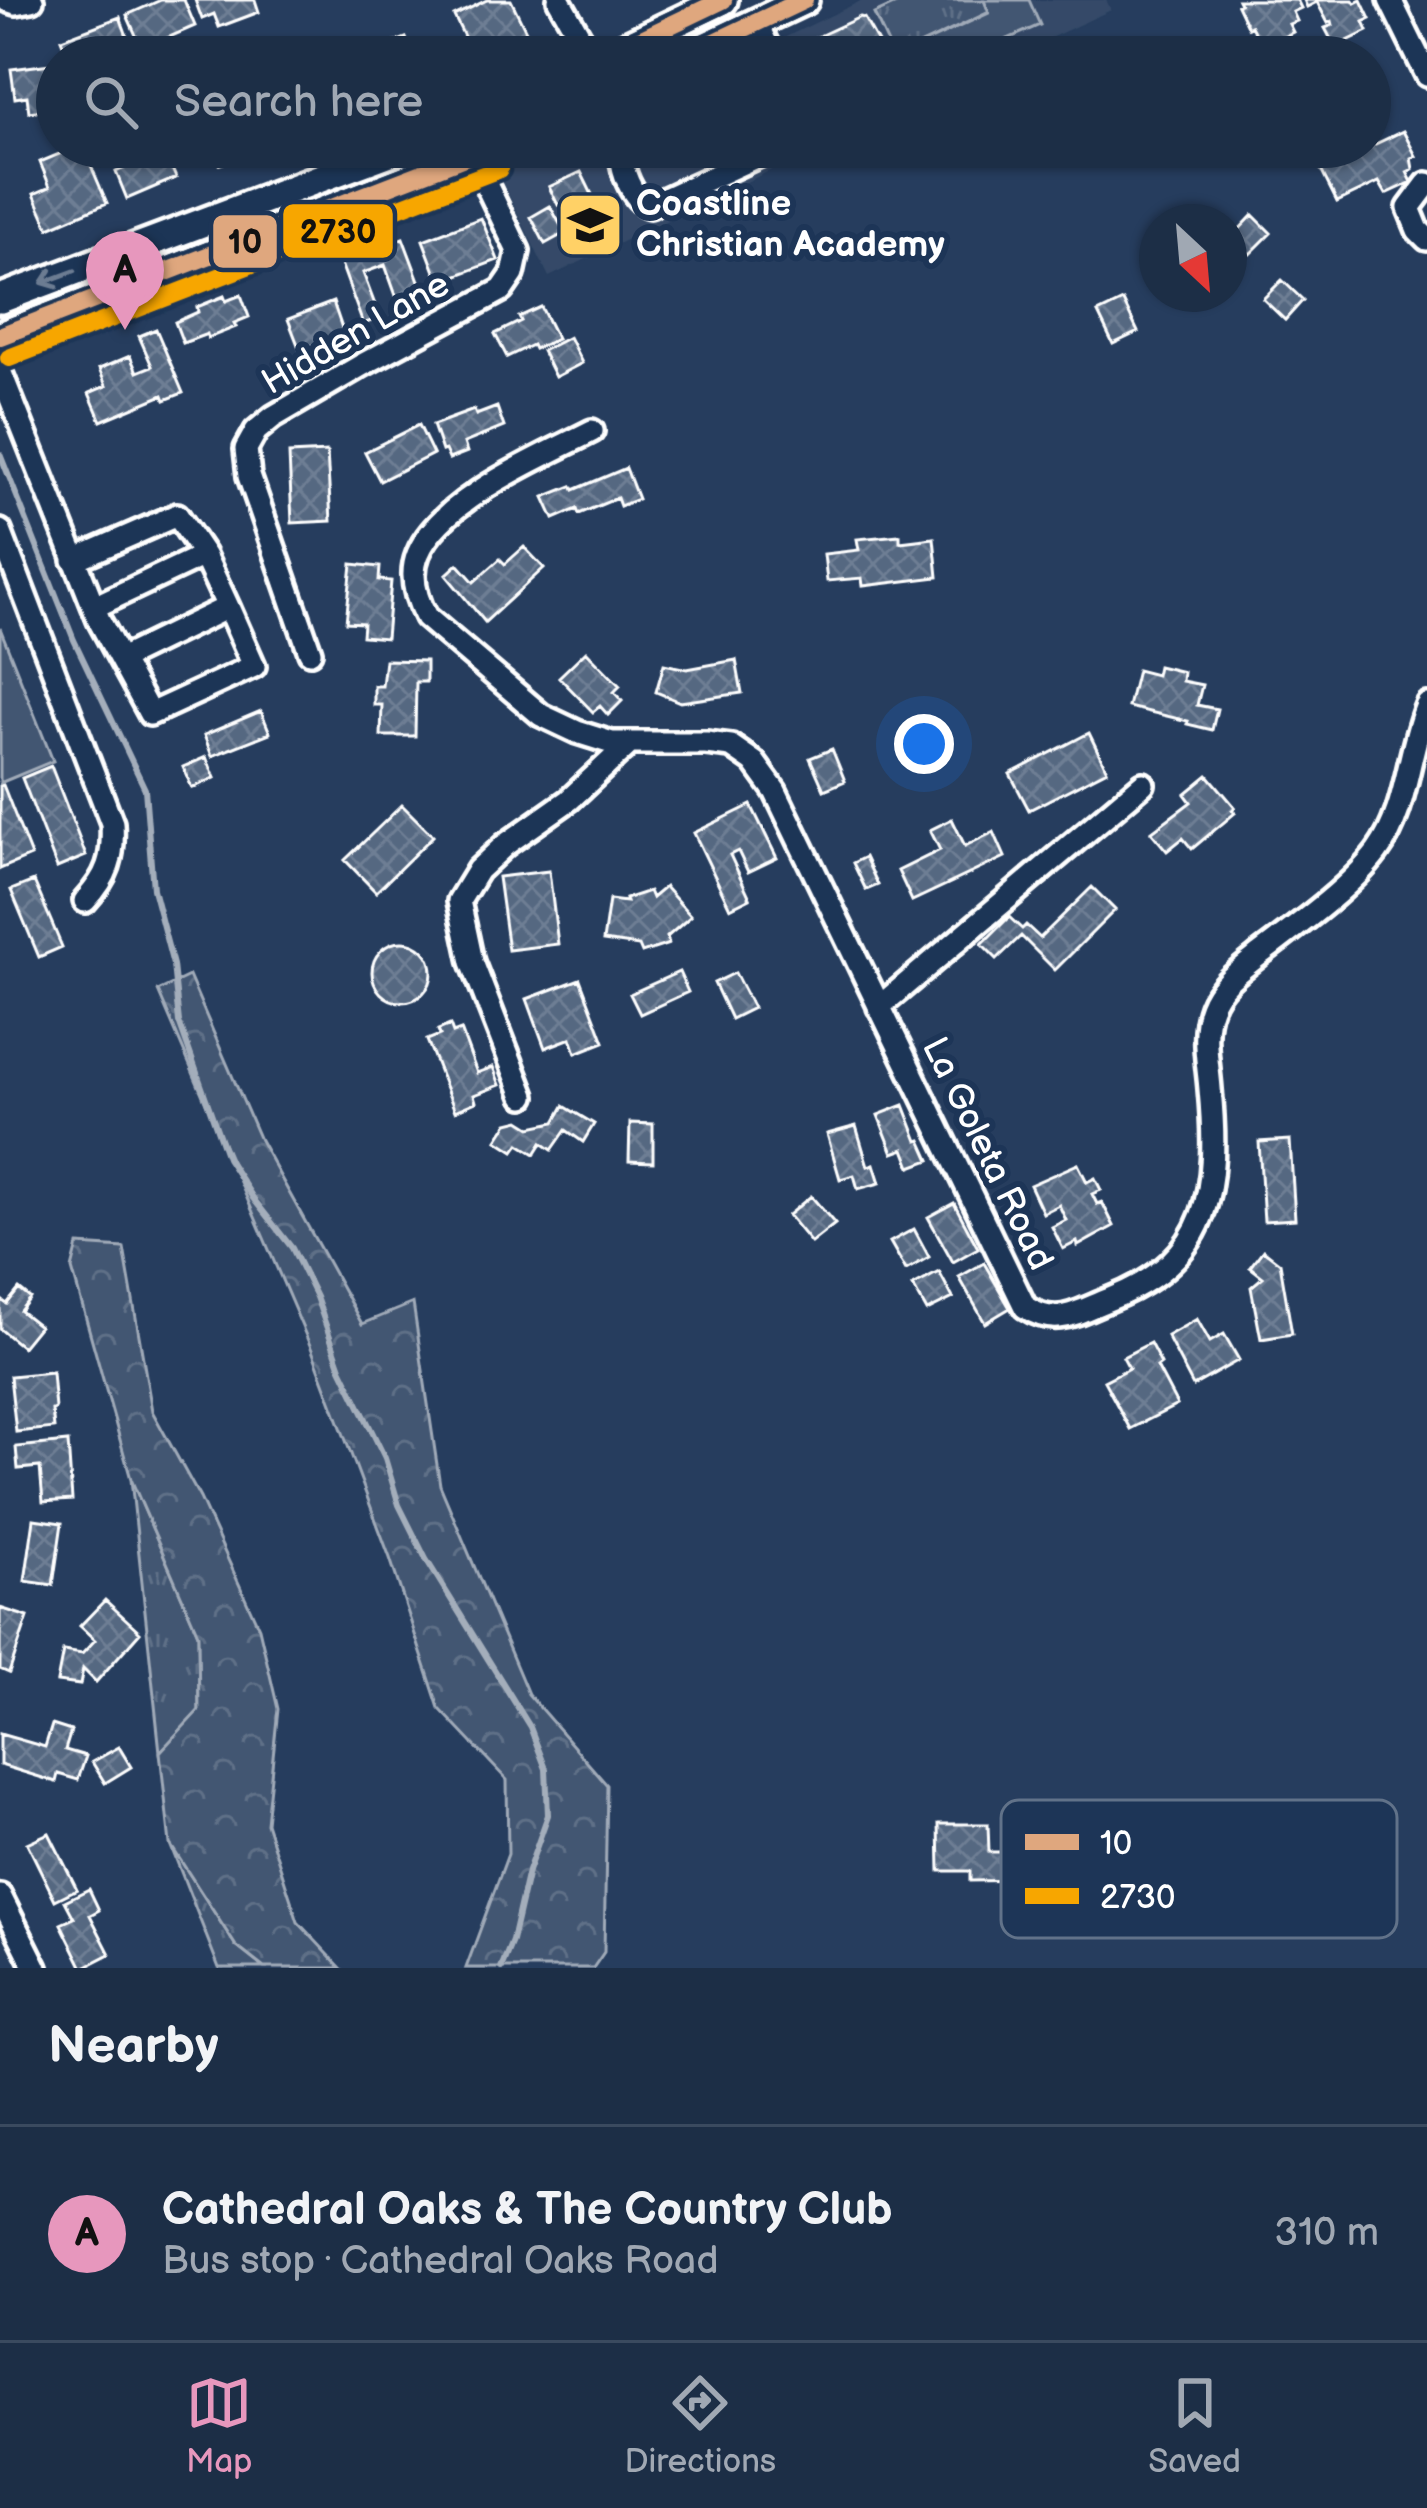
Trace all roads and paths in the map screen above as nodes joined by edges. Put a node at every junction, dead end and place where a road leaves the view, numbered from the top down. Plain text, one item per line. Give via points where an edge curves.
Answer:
1 (8, 0) edge
2 (32, 0) edge
3 (559, 0) edge
4 (723, 0) edge
5 (803, 0) edge
6 (1390, 0) edge
7 (756, 22) junction
8 (579, 36) edge
9 (648, 36) edge
10 (727, 36) edge
11 (762, 36) edge
12 (1427, 75) edge
13 (347, 168) edge
14 (437, 168) edge
15 (487, 168) edge
16 (623, 168) edge
17 (732, 168) edge
18 (1427, 184) edge
19 (1427, 239) edge
20 (0, 298) edge
21 (0, 336) edge
22 (0, 371) edge
23 (592, 431) dead end
24 (0, 531) edge
25 (204, 555) junction
26 (74, 560) junction
27 (94, 607) junction
28 (228, 607) junction
29 (310, 652) dead end
30 (121, 659) junction
31 (1427, 705) edge
32 (630, 742) junction
33 (1143, 784) dead end
34 (85, 901) dead end
35 (879, 1007) junction
36 (524, 1096) dead end
37 (0, 1896) edge
38 (35, 1968) edge

1 - 2 street
3 - 8 street
4 - 9 main road
5 - 7 main road
6 - 12 street
7 - 10 main road
7 - 11 street
13 -> 20 main road
14 - 21 main road
15 - 29 street, Hidden Lane via 518,251 502,290 273,417 246,449
16 - 17 street via 637,198 650,206
18 - 19 street via 1409,208
22 - 26 street
23 - 32 street, La Goleta Road via 460,507 436,527 413,577 426,617 541,715
24 - 34 street via 112,823 104,879
25 - 26 street via 177,515
25 - 27 street
25 - 28 street
26 - 27 street
27 - 30 street
28 - 30 street
28 - 30 street via 254,666 150,714
31 - 35 street, La Goleta Road via 1380,848 1226,982 1211,1007 1209,1198 1181,1251 1128,1292 1060,1319 1024,1307
32 - 35 street, La Goleta Road via 730,746 754,763
32 - 36 street via 478,870 459,901 472,962
33 - 35 street, La Goleta Road
37 - 38 street

